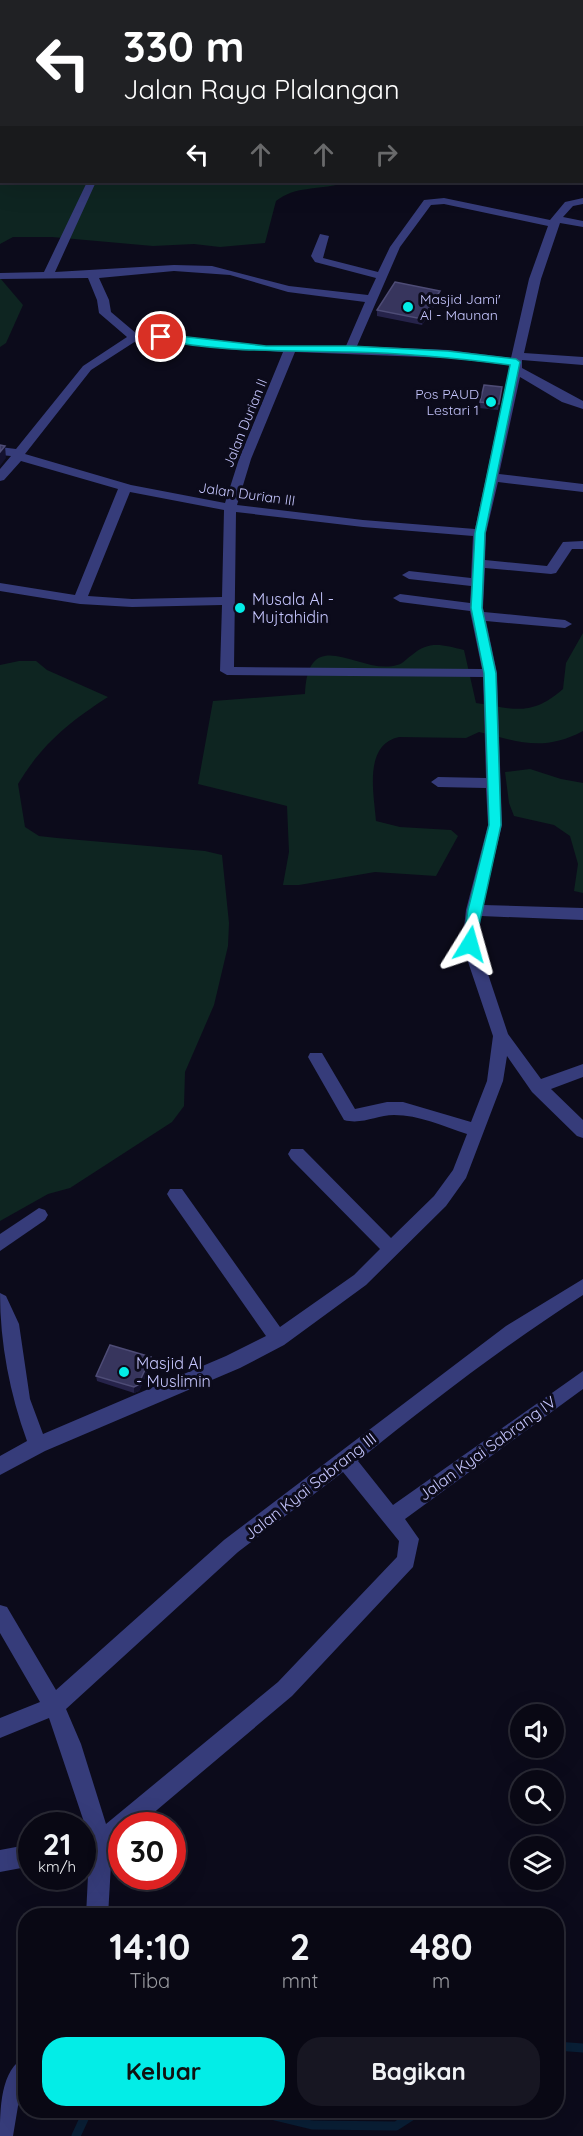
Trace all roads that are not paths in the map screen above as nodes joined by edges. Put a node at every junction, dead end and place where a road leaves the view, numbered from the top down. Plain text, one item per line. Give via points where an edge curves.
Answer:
1 (90, 184) dead end
2 (583, 201) edge
3 (556, 222) junction
4 (583, 224) edge
5 (324, 236) dead end
6 (49, 274) junction
7 (92, 275) junction
8 (0, 276) edge
9 (380, 276) junction
10 (370, 299) junction
11 (134, 337) junction
12 (350, 349) junction
13 (290, 350) junction
14 (583, 361) edge
15 (517, 363) junction
16 (583, 405) edge
17 (0, 451) edge
18 (18, 454) junction
19 (0, 477) edge
20 (490, 477) junction
21 (125, 488) junction
22 (583, 488) edge
23 (230, 508) junction
24 (480, 533) junction
25 (583, 545) edge
26 (480, 564) junction
27 (409, 575) dead end
28 (478, 583) junction
29 (0, 587) edge
30 (400, 598) dead end
31 (80, 600) junction
32 (230, 601) junction
33 (477, 612) junction
34 (565, 624) dead end
35 (490, 673) junction
36 (438, 782) dead end
37 (493, 783) junction
38 (474, 910) junction
39 (583, 914) edge
40 (501, 1036) junction
41 (316, 1057) dead end
42 (583, 1070) edge
43 (538, 1087) junction
44 (477, 1130) junction
45 (583, 1131) edge
46 (297, 1154) dead end
47 (176, 1194) dead end
48 (39, 1215) dead end
49 (0, 1244) edge
50 (393, 1250) junction
51 (583, 1286) edge
52 (0, 1301) edge
53 (278, 1339) junction
54 (583, 1379) edge
55 (38, 1444) junction
56 (345, 1460) junction
57 (0, 1466) edge
58 (392, 1517) junction
59 (0, 1614) edge
60 (54, 1706) junction
61 (0, 1728) edge
62 (85, 1812) edge
63 (96, 1841) edge
64 (18, 1858) edge
65 (0, 1861) edge
66 (95, 1890) edge
67 (96, 1908) edge
68 (18, 2083) edge
69 (1, 2136) edge

1 - 6 street
2 - 3 street via 569,204
3 - 4 street
3 - 9 street via 444,201 428,202 395,247
3 - 15 street via 536,279
5 - 9 street via 319,260
6 - 7 street
6 - 8 street
7 - 10 street via 212,269 288,289
7 - 11 street via 105,313
9 - 10 street
10 - 12 street
11 - 13 street
11 - 18 street via 87,368
12 - 13 street
12 - 15 street via 448,354
13 - 23 street, Jalan Durian II via 244,459
14 - 15 street
15 - 16 street via 566,399
15 - 20 street
17 - 18 street, Jalan Durian III
18 - 19 street
18 - 21 street, Jalan Durian III via 75,476
20 - 22 street
20 - 24 street
21 - 23 street, Jalan Durian III
21 - 31 street
23 - 24 street, Jalan Durian III via 362,525
23 - 32 street, Jalan Durian II
24 - 26 street
25 - 26 street via 568,546 551,570
26 - 28 street
27 - 28 street
28 - 33 street
29 - 31 street
30 - 33 street
31 - 32 street
32 - 35 street, Jalan Durian II via 228,672
33 - 34 street
33 - 35 street
35 - 37 street
36 - 37 street
37 - 38 street via 495,825
38 - 39 street
38 - 40 street via 470,944
40 - 43 street
40 - 44 street via 495,1081
41 - 44 street via 350,1115 392,1108 411,1110
42 - 43 street
43 - 45 street
44 - 50 street via 460,1173 440,1201
46 - 50 street
47 - 53 street
48 - 49 street
50 - 53 street via 360,1280
51 - 56 street, Jalan Kyai Sabrang III via 485,1350
52 - 55 street via 10,1324 21,1399
53 - 55 street via 233,1362
54 - 58 street, Jalan Kyai Sabrang IV
55 - 57 street
56 - 58 street
56 - 60 street, Jalan Kyai Sabrang III via 231,1546
58 - 63 street via 409,1539 406,1561 285,1689
59 - 60 street
60 - 61 street, Jalan Kyai Sabrang III
60 - 62 street via 70,1744
64 - 65 street
66 - 67 street
68 - 69 street via 7,2103

